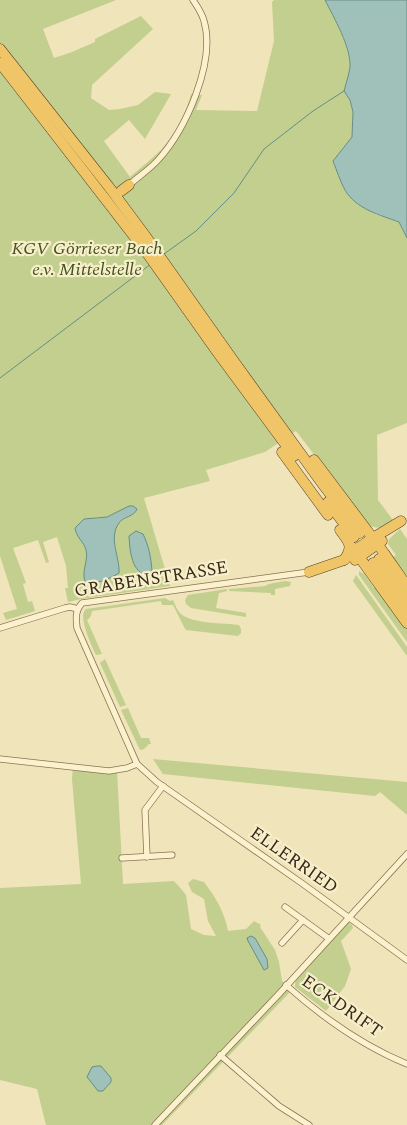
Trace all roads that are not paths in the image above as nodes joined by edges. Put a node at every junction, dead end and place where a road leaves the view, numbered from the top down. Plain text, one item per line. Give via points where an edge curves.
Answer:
1 (194, 0) edge
2 (0, 49) edge
3 (0, 62) edge
4 (109, 187) junction
5 (125, 188) junction
6 (144, 234) junction
7 (151, 251) junction
8 (187, 302) junction
9 (404, 519) edge
10 (368, 547) junction
11 (346, 562) junction
12 (309, 572) joint
13 (407, 586) edge
14 (407, 598) edge
15 (78, 609) junction
16 (407, 611) edge
17 (407, 623) edge
18 (0, 628) edge
19 (0, 760) edge
20 (137, 764) junction
21 (163, 786) junction
22 (407, 854) edge
23 (172, 855) dead end
24 (147, 857) junction
25 (122, 858) dead end
26 (285, 907) dead end
27 (349, 917) junction
28 (303, 920) junction
29 (328, 938) junction
30 (282, 943) dead end
31 (407, 960) edge
32 (286, 985) junction
33 (220, 1055) junction
34 (407, 1064) edge
35 (156, 1125) edge
36 (309, 1125) edge

1 - 5 street via 204,19 207,50 194,102 178,133 158,160
2 - 4 highway
3 - 7 highway
4 - 5 highway
4 - 6 highway
5 - 6 highway via 124,203
6 - 7 highway
7 - 8 highway
8 - 10 highway
8 - 10 highway via 197,329 258,419
9 - 10 highway
10 - 11 highway
10 - 11 highway via 349,550
10 - 13 highway
10 - 14 highway
10 - 16 highway
10 - 17 highway
11 - 12 highway
12 - 15 street, GRABENSTRASSE via 82,603
15 - 18 street, GRABENSTRASSE via 65,608
15 - 20 street, ELLERRIED via 77,628
19 - 20 street via 109,771
20 - 21 street, ELLERRIED
21 - 24 street via 145,810
21 - 27 street, ELLERRIED
22 - 27 street, ECKDRIFT
23 - 24 street
24 - 25 street
26 - 28 street
27 - 29 street, ECKDRIFT
27 - 31 street, ELLERRIED
28 - 29 street
28 - 30 street
29 - 32 street, ECKDRIFT
32 - 33 street, ECKDRIFT
32 - 34 street, ECKDRIFT via 343,1029
33 - 35 street, ECKDRIFT
33 - 36 street via 279,1106

